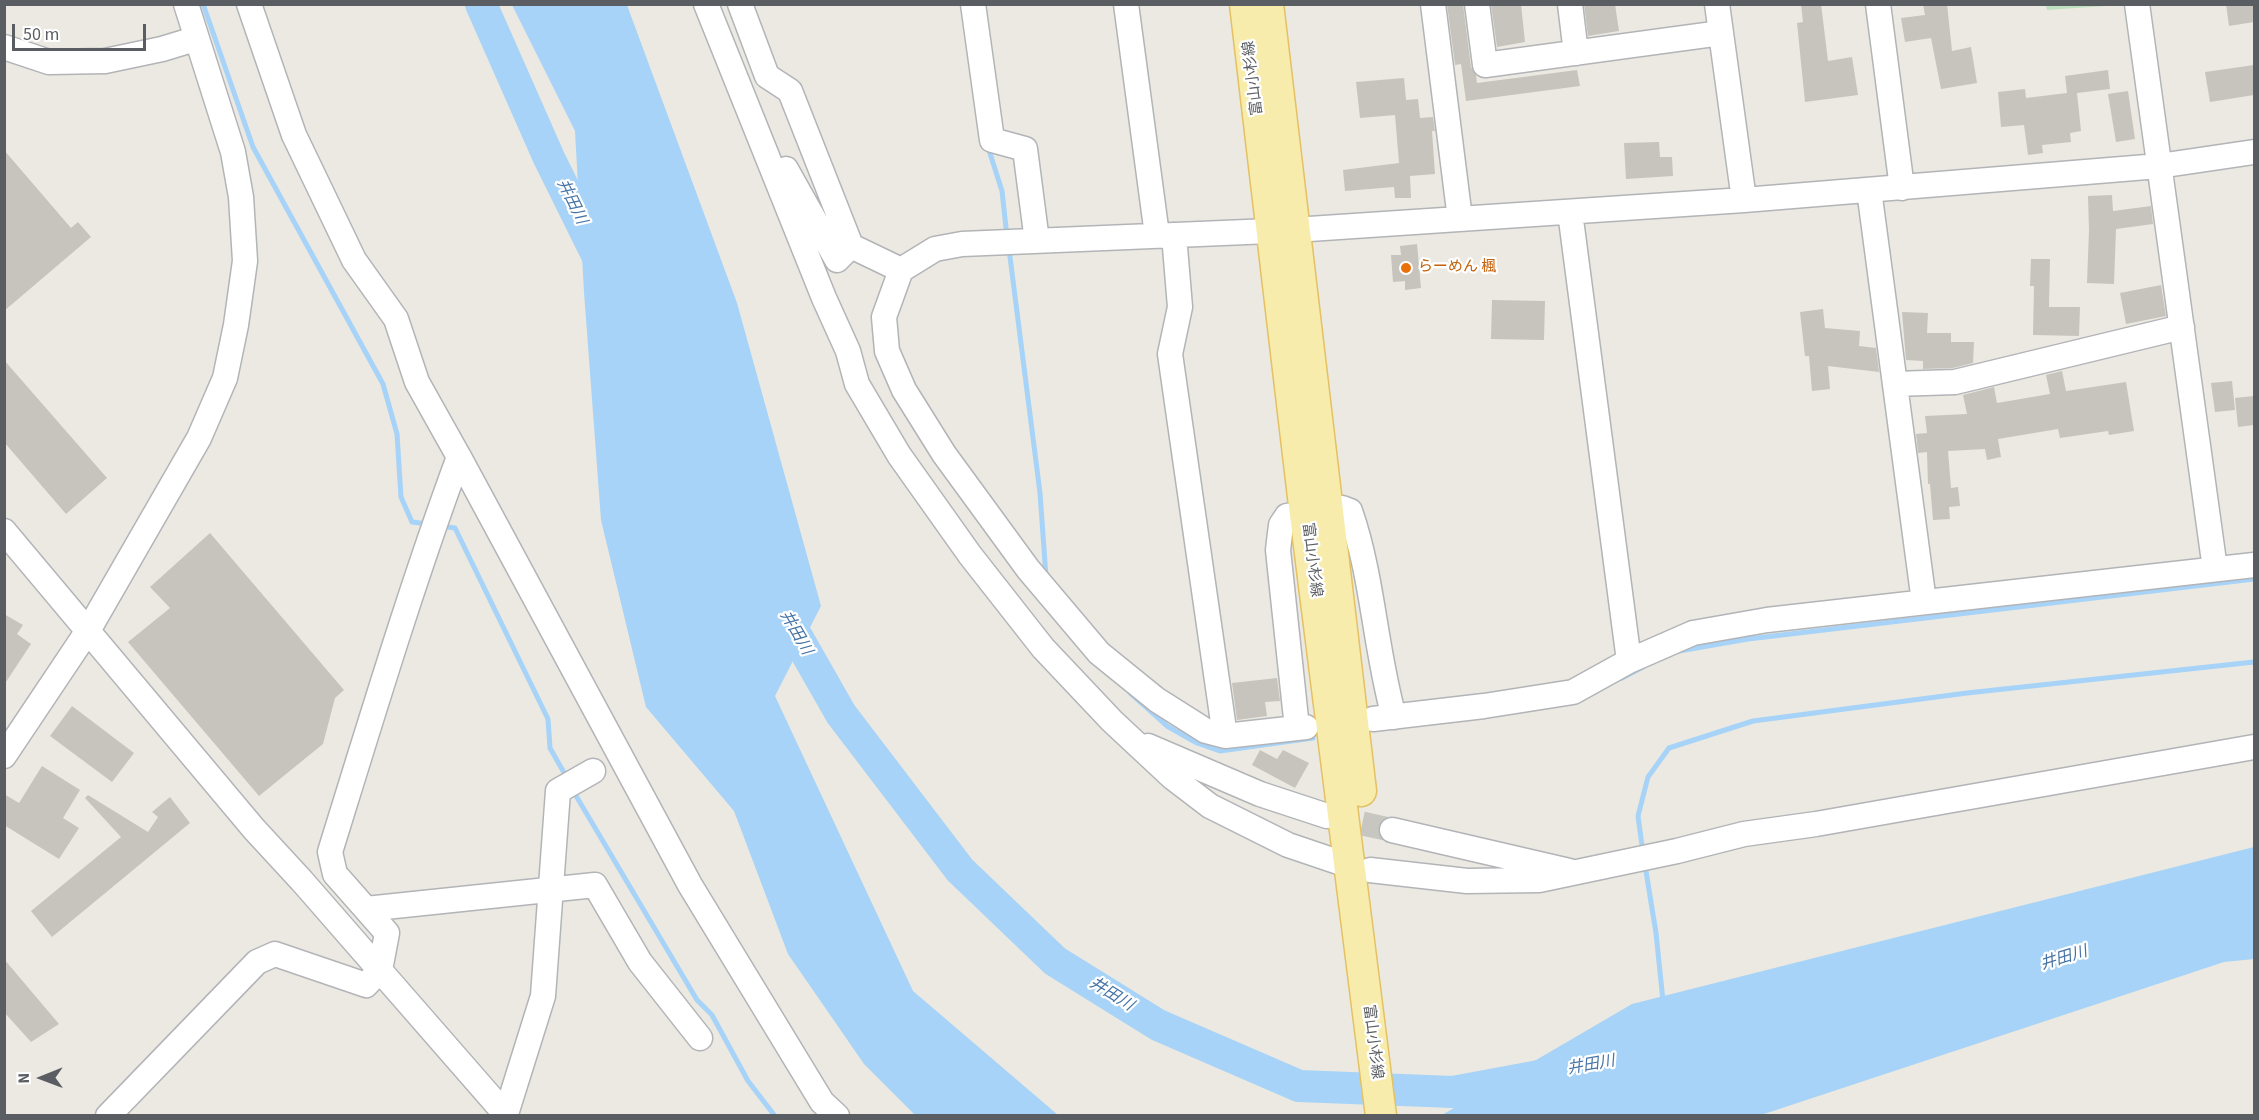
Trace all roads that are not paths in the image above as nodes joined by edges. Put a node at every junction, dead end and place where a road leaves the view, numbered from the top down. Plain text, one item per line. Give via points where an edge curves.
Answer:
1 (186, 4) edge
2 (249, 4) edge
3 (706, 4) edge
4 (740, 4) edge
5 (973, 4) edge
6 (1126, 4) edge
7 (1245, 4) edge
8 (1268, 4) edge
9 (1432, 4) edge
10 (1477, 4) edge
11 (1570, 4) edge
12 (1717, 4) edge
13 (1878, 4) edge
14 (2137, 4) edge
15 (1721, 33) junction
16 (195, 39) junction
17 (4, 47) edge
18 (1576, 53) junction
19 (760, 138) junction
20 (2254, 152) edge
21 (2159, 166) junction
22 (1902, 188) junction
23 (1869, 190) junction
24 (1744, 200) junction
25 (1570, 212) junction
26 (1460, 219) junction
27 (1283, 231) junction
28 (1166, 235) junction
29 (1037, 241) junction
30 (851, 246) junction
31 (901, 270) junction
32 (2181, 327) junction
33 (1895, 384) junction
34 (459, 457) junction
35 (1316, 512) junction
36 (4, 531) edge
37 (2254, 565) edge
38 (2215, 569) junction
39 (1924, 602) junction
40 (88, 629) junction
41 (1629, 661) junction
42 (1225, 736) junction
43 (1131, 739) junction
44 (2254, 747) edge
45 (4, 756) edge
46 (593, 771) dead end
47 (1327, 816) tunnel mouth
48 (1392, 830) tunnel mouth
49 (1574, 872) junction
50 (1361, 873) junction
51 (551, 889) junction
52 (366, 909) junction
53 (266, 974) dead end
54 (373, 977) junction
55 (700, 1038) dead end
56 (507, 1115) edge
57 (108, 1116) edge
58 (837, 1116) edge
59 (1381, 1116) edge
60 (1401, 1116) edge

1 - 16 street
2 - 34 street via 294,135 354,260 396,319 417,382
3 - 19 street
4 - 30 street via 767,76 790,91
5 - 29 street via 992,140 1025,149
6 - 28 street
7 - 27 main road, 富山小杉線
8 - 27 main road, 富山小杉線
9 - 26 street
10 - 18 street via 1485,65
11 - 18 street
12 - 15 street
13 - 22 street
14 - 21 street
15 - 18 street
15 - 24 street
16 - 17 street via 105,61 49,62
16 - 40 street via 233,153 241,197 245,261 236,325 225,378 199,438
19 - 30 street via 780,159 837,260
19 - 43 street via 858,384 899,455 1043,648
20 - 21 street
21 - 22 street
21 - 32 street
22 - 23 street
23 - 24 street
23 - 33 street
24 - 25 street
25 - 26 street
25 - 41 street
26 - 27 street
27 - 28 street
27 - 35 main road, 富山小杉線
28 - 29 street
28 - 42 street via 1180,307 1170,354
29 - 31 street via 935,249
30 - 31 street
31 - 42 street via 884,317 887,351 904,390 944,454 1028,568 1099,653 1157,700 1206,731
32 - 33 street via 1955,382
32 - 38 street
33 - 39 street
34 - 52 street via 392,650 330,852 336,874
34 - 58 street via 690,885 822,1102
35 - 41 street via 1342,508 1350,511 1362,545 1384,679 1384,718 1573,692
35 - 42 street via 1287,516 1281,525 1278,550 1302,728
35 - 50 main road, 富山小杉線
36 - 40 street
37 - 38 street
38 - 39 street
39 - 41 street via 1767,620 1693,633
40 - 45 street
40 - 54 street
43 - 47 street via 1260,794
43 - 50 street via 1210,806 1288,845
44 - 49 street via 1744,834
46 - 51 street via 558,791
48 - 49 street
49 - 50 street via 1539,880 1467,881
50 - 59 main road, 富山小杉線
50 - 60 main road, 富山小杉線
51 - 52 street
51 - 55 street via 596,885 640,962
51 - 56 street via 543,996
52 - 54 street via 387,933
53 - 54 street via 287,972 348,991
54 - 56 street
54 - 57 street via 275,954 257,962

